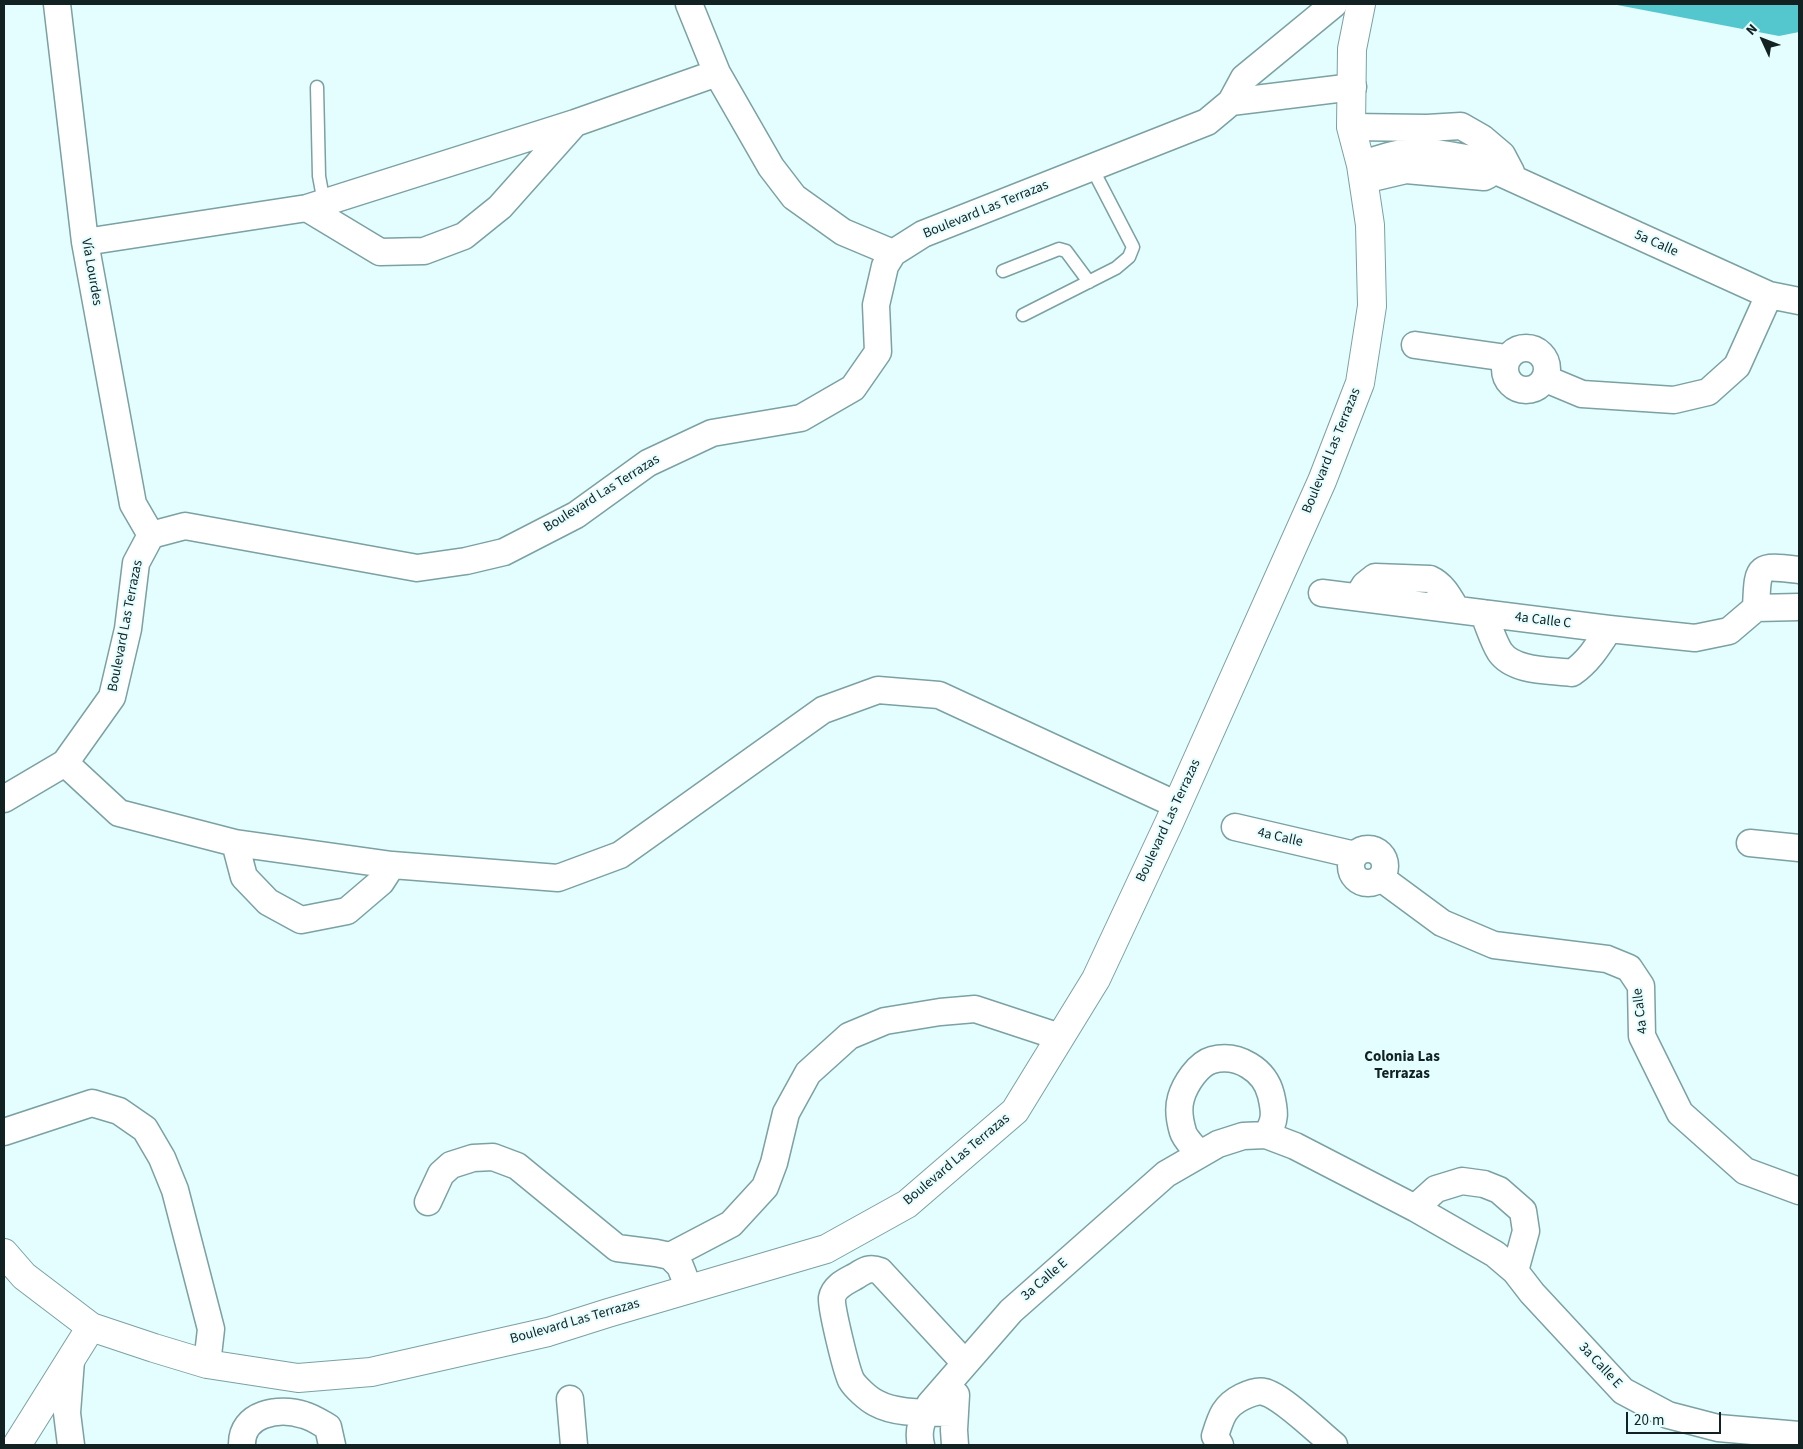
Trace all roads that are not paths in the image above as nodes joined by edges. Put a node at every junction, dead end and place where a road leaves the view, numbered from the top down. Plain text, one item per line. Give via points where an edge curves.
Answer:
1 (57, 4) edge
2 (689, 4) edge
3 (1334, 4) edge
4 (1361, 4) edge
5 (717, 73) junction
6 (317, 87) dead end
7 (1353, 87) junction
8 (1231, 102) junction
9 (575, 123) junction
10 (1351, 127) junction
11 (1092, 168) junction
12 (1362, 172) junction
13 (1505, 175) junction
14 (316, 205) junction
15 (86, 242) junction
16 (893, 253) junction
17 (1003, 271) dead end
18 (1089, 282) junction
19 (1769, 295) junction
20 (1799, 301) edge
21 (1024, 315) dead end
22 (1415, 345) dead end
23 (151, 534) junction
24 (1799, 570) edge
25 (1322, 593) dead end
26 (1799, 607) edge
27 (1756, 608) junction
28 (1484, 613) junction
29 (1609, 629) junction
30 (65, 763) junction
31 (4, 799) edge
32 (1177, 805) junction
33 (1235, 827) dead end
34 (235, 843) junction
35 (1750, 843) dead end
36 (1799, 848) edge
37 (392, 865) junction
38 (1060, 1037) junction
39 (4, 1132) edge
40 (1266, 1135) junction
41 (1199, 1154) junction
42 (1799, 1191) edge
43 (428, 1202) dead end
44 (1415, 1208) junction
45 (4, 1253) edge
46 (670, 1256) junction
47 (1515, 1271) junction
48 (688, 1289) junction
49 (91, 1327) junction
50 (71, 1360) junction
51 (965, 1363) junction
52 (207, 1364) junction
53 (570, 1399) dead end
54 (926, 1412) junction
55 (954, 1414) junction
56 (1799, 1435) edge
57 (17, 1445) edge
58 (71, 1445) edge
59 (242, 1445) edge
60 (332, 1445) edge
61 (574, 1445) edge
62 (921, 1445) edge
63 (955, 1445) edge
64 (1220, 1445) edge
65 (1334, 1445) edge

1 - 15 street, Vía Lourdes
2 - 5 street
3 - 8 street, Boulevard Las Terrazas via 1244,78
4 - 7 main road, Boulevard Las Terrazas via 1352,49
5 - 9 street
5 - 16 street via 771,167 794,198 843,232
6 - 14 lane via 319,176
7 - 8 street
7 - 10 main road, Boulevard Las Terrazas
8 - 11 street, Boulevard Las Terrazas via 1206,122
9 - 14 street
9 - 14 street via 500,207 464,236 424,251 380,252
10 - 12 main road, Boulevard Las Terrazas
10 - 13 street via 1461,126 1502,155
11 - 16 street, Boulevard Las Terrazas via 923,234
11 - 18 lane via 1133,247 1129,256 1116,268
12 - 13 street, 5a Calle via 1388,155 1408,151 1433,152 1485,162
12 - 32 main road, Boulevard Las Terrazas via 1370,225 1372,306 1360,383 1322,481
13 - 19 street, 5a Calle
14 - 15 street
15 - 23 street, Vía Lourdes via 133,504
16 - 23 street, Boulevard Las Terrazas via 885,266 876,305 878,352 853,388 801,418 712,433 648,463 576,515 504,552 417,568 185,526
17 - 18 lane via 1059,249 1066,251
18 - 21 lane
19 - 20 street, 5a Calle
19 - 22 street via 1737,366 1708,392 1674,400 1582,394 1546,380 1548,366 1542,354 1530,347 1516,350 1507,358
23 - 30 street, Boulevard Las Terrazas via 136,562 128,630 112,697
24 - 27 street via 1770,567 1762,571 1758,577
25 - 28 street, 4a Calle C
26 - 27 street
27 - 29 street, 4a Calle C via 1728,631 1695,638
28 - 29 street, 4a Calle C
28 - 29 street via 1500,651 1516,666 1572,673 1593,654
30 - 31 street, Boulevard Las Terrazas
30 - 34 street via 119,813
32 - 37 street via 939,695 878,690 823,710 620,855 558,878
32 - 38 main road, Boulevard Las Terrazas via 1096,979
33 - 42 street, 4a Calle via 1355,855 1350,865 1352,876 1361,883 1372,884 1381,878 1442,923 1494,945 1607,960 1629,968 1640,986 1642,1036 1680,1112 1745,1170
34 - 37 street
34 - 37 street via 244,877 268,902 301,920 346,911 381,882
35 - 36 street
38 - 46 street via 976,1009 885,1021 849,1036 808,1073 786,1113 765,1187 731,1224
38 - 48 main road, Boulevard Las Terrazas via 1015,1110 907,1204 826,1249
39 - 52 street via 92,1103 118,1111 145,1129 162,1158 177,1200 211,1329
40 - 41 street, 3a Calle E via 1243,1136
40 - 41 street via 1273,1125 1274,1107 1262,1075 1246,1062 1227,1058 1211,1060 1199,1068 1188,1084 1179,1111 1183,1134
40 - 44 street, 3a Calle E via 1295,1146
41 - 51 street, 3a Calle E via 1166,1174 1011,1311
43 - 46 street via 441,1174 451,1165 473,1158 493,1157 517,1166 617,1248
44 - 47 street, 3a Calle E via 1495,1254
44 - 47 street via 1436,1189 1462,1181 1499,1190 1523,1211 1526,1232
45 - 49 main road, Boulevard Las Terrazas via 24,1276
46 - 48 street via 680,1266
47 - 56 street, 3a Calle E via 1624,1391 1668,1415 1718,1428
48 - 52 main road, Boulevard Las Terrazas via 548,1332 371,1372 298,1378
49 - 50 main road
49 - 52 main road, Boulevard Las Terrazas
50 - 57 main road
50 - 58 street via 67,1413
51 - 54 street
51 - 54 street via 880,1271 867,1269 838,1286 832,1297 832,1309 851,1381 875,1402 893,1409
51 - 55 street, 3a Calle E
53 - 61 street
54 - 55 street
54 - 62 street via 919,1437
55 - 63 street, 3a Calle E
59 - 60 street via 242,1435 254,1418 279,1411 304,1415 328,1427
64 - 65 street via 1215,1436 1221,1416 1232,1402 1262,1391 1277,1397

